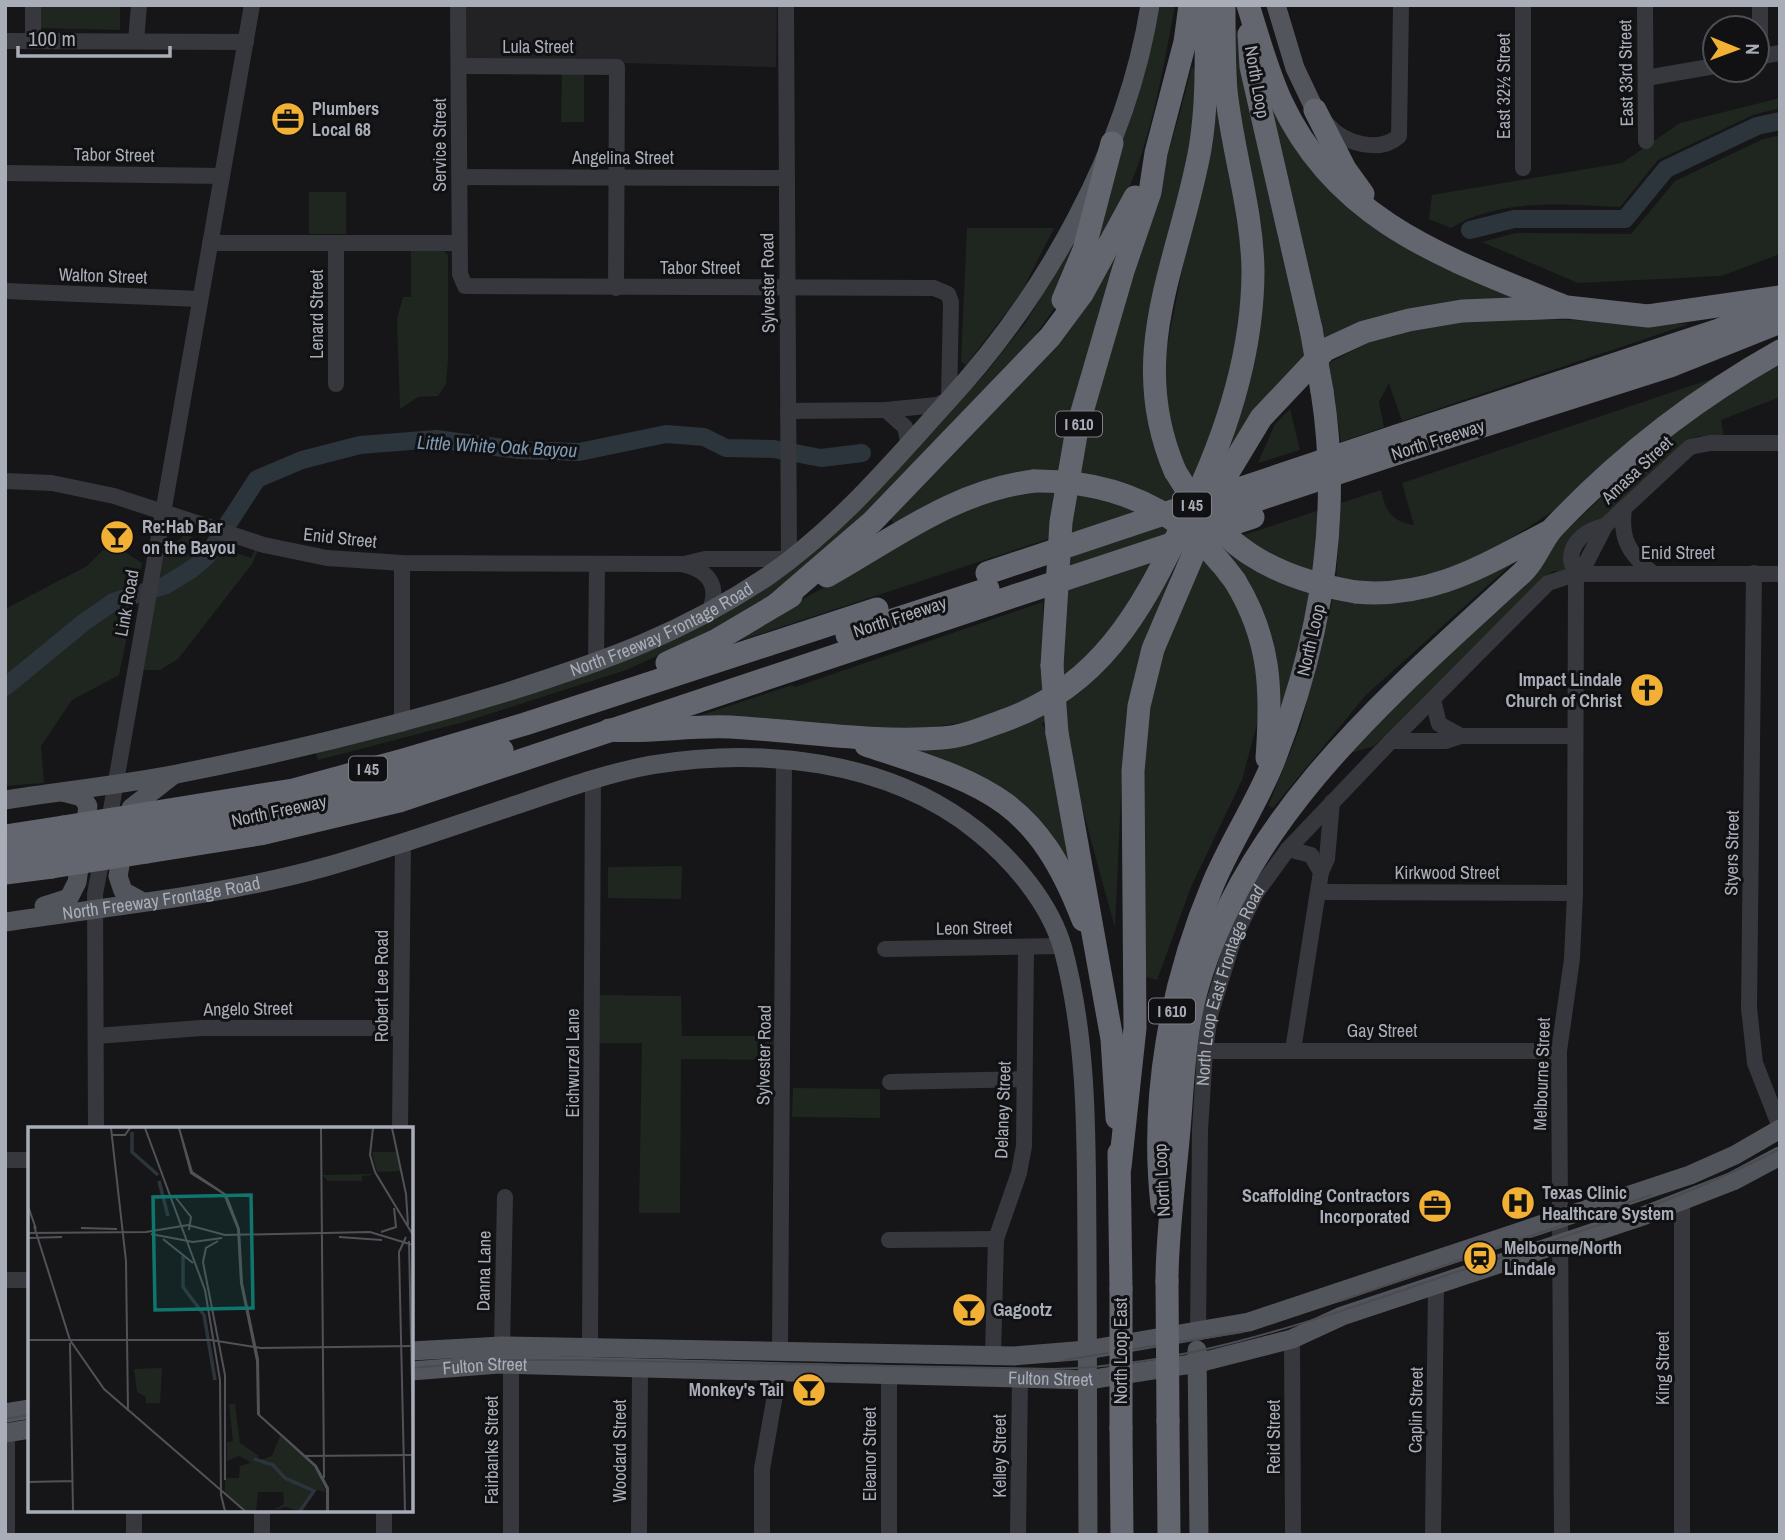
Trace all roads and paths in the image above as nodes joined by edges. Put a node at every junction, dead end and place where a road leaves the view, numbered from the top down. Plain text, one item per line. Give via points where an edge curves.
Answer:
1 (33, 5) edge
2 (139, 5) edge
3 (252, 5) edge
4 (458, 5) edge
5 (786, 5) edge
6 (1150, 5) edge
7 (1190, 5) edge
8 (1206, 5) edge
9 (1224, 5) edge
10 (1247, 5) edge
11 (1276, 5) edge
12 (1401, 5) edge
13 (1523, 5) edge
14 (1644, 5) edge
15 (5, 41) edge
16 (33, 41) junction
17 (136, 41) junction
18 (246, 42) junction
19 (459, 66) junction
20 (1701, 68) edge
21 (1646, 78) junction
22 (1315, 110) junction
23 (1646, 141) dead end
24 (1112, 143) junction
25 (1156, 153) junction
26 (1523, 167) dead end
27 (5, 173) edge
28 (222, 176) junction
29 (460, 177) junction
30 (617, 177) junction
31 (786, 178) junction
32 (1386, 224) junction
33 (210, 243) junction
34 (336, 243) junction
35 (459, 243) junction
36 (462, 284) joint
37 (787, 287) junction
38 (616, 288) junction
39 (5, 291) edge
40 (1780, 297) edge
41 (200, 299) junction
42 (1780, 304) edge
43 (1567, 307) junction
44 (1780, 322) edge
45 (1780, 342) edge
46 (1780, 351) edge
47 (1011, 376) junction
48 (336, 384) dead end
49 (949, 400) junction
50 (886, 410) junction
51 (788, 417) junction
52 (1780, 443) edge
53 (908, 445) junction
54 (1397, 453) junction
55 (5, 481) edge
56 (1624, 509) junction
57 (163, 512) junction
58 (1551, 530) junction
59 (789, 559) junction
60 (402, 563) junction
61 (597, 564) junction
62 (681, 564) junction
63 (1651, 572) junction
64 (1754, 573) junction
65 (1576, 574) junction
66 (1780, 574) edge
67 (989, 589) junction
68 (778, 604) junction
69 (708, 614) junction
70 (596, 664) junction
71 (1433, 700) junction
72 (582, 703) junction
73 (402, 724) junction
74 (610, 730) junction
75 (1461, 736) junction
76 (1574, 736) junction
77 (846, 738) junction
78 (1391, 741) junction
79 (784, 761) junction
80 (174, 774) junction
81 (593, 779) junction
82 (1265, 782) junction
83 (117, 783) junction
84 (59, 791) junction
85 (5, 800) edge
86 (1332, 802) junction
87 (148, 833) junction
88 (5, 836) edge
89 (403, 843) junction
90 (57, 848) junction
91 (1288, 849) junction
92 (5, 857) edge
93 (1321, 872) junction
94 (5, 873) edge
95 (1319, 892) junction
96 (1575, 893) junction
97 (142, 902) junction
98 (96, 909) junction
99 (5, 921) edge
100 (1062, 946) junction
101 (1026, 947) junction
102 (885, 949) dead end
103 (1099, 960) junction
104 (401, 1028) junction
105 (96, 1036) junction
106 (1293, 1050) junction
107 (1205, 1051) junction
108 (1559, 1051) junction
109 (1024, 1079) junction
110 (890, 1082) dead end
111 (96, 1127) edge
112 (400, 1127) edge
113 (1780, 1128) edge
114 (1780, 1156) edge
115 (5, 1160) edge
116 (28, 1160) edge
117 (1120, 1167) junction
118 (505, 1198) dead end
119 (1682, 1200) junction
120 (1559, 1217) junction
121 (996, 1239) junction
122 (889, 1240) dead end
123 (1560, 1245) junction
124 (1167, 1257) junction
125 (5, 1280) edge
126 (28, 1280) edge
127 (1436, 1285) junction
128 (1198, 1333) junction
129 (1292, 1339) junction
130 (502, 1346) junction
131 (590, 1347) junction
132 (780, 1350) junction
133 (1087, 1350) junction
134 (413, 1351) edge
135 (993, 1355) junction
136 (1198, 1363) junction
137 (511, 1365) junction
138 (640, 1368) junction
139 (413, 1371) edge
140 (779, 1372) junction
141 (889, 1374) junction
142 (1020, 1377) junction
143 (1088, 1380) junction
144 (28, 1409) edge
145 (5, 1413) edge
146 (28, 1429) edge
147 (6, 1433) edge
148 (134, 1512) edge
149 (262, 1512) edge
150 (384, 1512) edge
151 (7, 1535) edge
152 (134, 1535) edge
153 (262, 1535) edge
154 (384, 1535) edge
155 (512, 1535) edge
156 (639, 1535) edge
157 (762, 1535) edge
158 (889, 1535) edge
159 (1018, 1535) edge
160 (1088, 1535) edge
161 (1122, 1535) edge
162 (1169, 1535) edge
163 (1199, 1535) edge
164 (1293, 1535) edge
165 (1433, 1535) edge
166 (1562, 1535) edge
167 (1682, 1535) edge

1 - 16 street
2 - 17 street
3 - 18 street, Link Road
4 - 19 street, Service Street
5 - 31 street, Sylvester Road
6 - 24 main road, North Freeway Frontage Road
7 - 25 highway, I 610
8 - 58 highway, bridge via 1200,146 1153,357 1156,409 1175,471 1210,522 1254,558 1299,579 1356,592 1415,592
9 - 77 highway via 1226,90 1251,234 1249,327 1238,382 1199,493 1159,573 1118,640 1050,699 1010,719 944,738
10 - 32 highway via 1281,101 1315,158 1356,203
10 - 82 highway, North Loop / I 610, bridge via 1251,67 1311,328 1328,442 1325,569 1317,624 1301,684
11 - 22 main road via 1295,68
12 - 22 street via 1399,136 1393,141 1351,143 1338,136
13 - 26 street, East 32½ Street
14 - 21 street, East 33rd Street
15 - 16 street
16 - 17 street
17 - 18 street
18 - 28 street, Link Road
19 - 29 street, Service Street
19 - 30 street, Lula Street via 617,67
20 - 21 street
21 - 23 street, East 33rd Street
22 - 32 highway via 1345,169
24 - 47 highway via 1094,219 1073,279 1047,327
24 - 49 main road, North Freeway Frontage Road via 1030,299 985,362
25 - 47 highway via 1082,294 1050,337
25 - 103 highway, I 610, bridge via 1150,191 1077,429 1060,523 1052,666 1057,733
27 - 28 street, Tabor Street
28 - 33 street, Link Road
29 - 30 street, Angelina Street
29 - 35 street, Service Street
30 - 31 street, Angelina Street
30 - 38 street
31 - 37 street, Sylvester Road
32 - 43 highway via 1425,248
33 - 34 street
33 - 41 street, Link Road
34 - 35 street
34 - 48 street, Lenard Street
35 - 36 street, Service Street
36 - 38 street, Tabor Street via 476,288
37 - 38 street, Tabor Street
37 - 49 street, Tabor Street via 940,289 950,299
37 - 51 street, Sylvester Road
39 - 41 street, Walton Street
40 - 43 highway via 1648,316
41 - 57 street, Link Road
42 - 54 highway, North Freeway / I 45
43 - 117 highway via 1462,311 1364,332 1325,351 1261,418 1229,471 1153,649 1139,706 1133,771 1135,1028
44 - 54 highway, North Freeway via 1670,366
45 - 54 highway, North Freeway / I 45 via 1669,381
46 - 58 highway via 1728,380 1667,425
47 - 68 highway via 873,522
49 - 50 street
49 - 53 main road, North Freeway Frontage Road
50 - 51 street
50 - 53 street via 905,427
51 - 59 street, Sylvester Road
52 - 56 street, Amasa Street via 1690,447
53 - 59 main road, North Freeway Frontage Road via 838,521
54 - 67 highway, North Freeway / I 45, bridge
54 - 67 highway, North Freeway / I 45, bridge
55 - 57 street, Enid Street via 85,489
56 - 63 street via 1623,538
56 - 65 street, Amasa Street via 1605,526 1586,533 1571,551 1569,561
57 - 60 street, Enid Street via 327,558
57 - 83 street, Link Road
58 - 124 highway via 1527,569 1375,708 1277,828 1229,903 1196,991 1188,1034
59 - 62 street, Enid Street via 705,559
59 - 69 main road, North Freeway Frontage Road
60 - 61 street, Enid Street
60 - 73 street
61 - 62 street, Enid Street
61 - 70 street
62 - 69 street, Enid Street via 699,569 713,583 715,596
63 - 64 street, Enid Street
63 - 65 street, Enid Street
64 - 66 street, Enid Street
64 - 113 street, Styers Street via 1749,1008 1755,1063
65 - 71 street, North Loop East Frontage Road via 1548,583
65 - 76 street, Melbourne Street
67 - 72 highway, North Freeway / I 45
67 - 74 highway, North Freeway / I 45
67 - 87 highway, North Freeway via 488,755 262,816
68 - 72 highway via 717,640
68 - 82 highway, bridge via 943,507 1000,486 1034,481 1086,483 1147,503 1195,534 1235,581 1256,623 1270,684
69 - 70 main road, North Freeway Frontage Road
70 - 73 main road, North Freeway Frontage Road
71 - 75 street via 1440,724
71 - 78 street, North Loop East Frontage Road
72 - 87 highway, North Freeway / I 45
73 - 80 main road, North Freeway Frontage Road
74 - 77 highway via 732,727
74 - 87 highway, North Freeway / I 45 via 399,801 260,834
75 - 76 street
75 - 78 street via 1446,741
76 - 96 street, Melbourne Street
77 - 103 highway via 979,785 1013,808 1045,844 1066,880
78 - 86 street, North Loop East Frontage Road
79 - 81 main road, North Freeway Frontage Road via 678,762
79 - 100 main road, North Freeway Frontage Road via 837,767 892,782 965,821 1021,874
79 - 132 street, Sylvester Road
80 - 83 main road, North Freeway Frontage Road
80 - 97 main road via 131,808 118,876 123,891
81 - 89 main road, North Freeway Frontage Road
81 - 131 street, Eichwurzel Lane
82 - 124 highway, North Loop / I 610 via 1213,882 1185,955 1173,1007 1160,1123 1159,1178
83 - 84 main road, North Freeway Frontage Road
83 - 98 street, Link Road
84 - 85 main road, North Freeway Frontage Road
84 - 99 main road via 82,797 88,806 75,887 62,903 10,912
86 - 91 street, North Loop East Frontage Road
86 - 93 street via 1327,859
87 - 90 highway, North Freeway / I 45, bridge
87 - 90 highway, North Freeway / I 45, bridge
88 - 90 highway, North Freeway / I 45
89 - 97 main road, North Freeway Frontage Road via 272,880
89 - 104 street, Robert Lee Road
90 - 92 highway, North Freeway
90 - 94 highway, North Freeway / I 45
91 - 93 street via 1311,855
91 - 107 street, North Loop East Frontage Road via 1256,893 1234,938 1210,1015
93 - 95 street
95 - 96 street, Kirkwood Street
95 - 106 street
96 - 108 street, Melbourne Street via 1572,960
97 - 98 main road, North Freeway Frontage Road
98 - 99 main road, North Freeway Frontage Road
98 - 105 street, Link Road
100 - 101 street, Leon Street
100 - 133 main road via 1084,1076
101 - 102 street, Leon Street
101 - 109 street, Delaney Street
103 - 117 highway, I 610 via 1112,1039
104 - 105 street, Angelo Street via 201,1028
104 - 112 street, Robert Lee Road
105 - 111 street, Link Road
106 - 107 street, Gay Street
106 - 108 street, Gay Street
107 - 128 street, North Loop East Frontage Road
108 - 120 street, Melbourne Street
109 - 110 street
109 - 121 street, Delaney Street via 1022,1160
113 - 120 main road, Fulton Street via 1757,1144 1690,1175
114 - 119 main road, Fulton Street via 1733,1181
115 - 116 street
117 - 161 highway, North Loop East / I 610, bridge
118 - 130 street, Danna Lane
119 - 123 main road, Fulton Street
119 - 167 street, King Street
120 - 123 street, Melbourne Street
120 - 128 main road, Fulton Street via 1290,1309
121 - 122 street
121 - 135 street, Delaney Street
123 - 127 main road, Fulton Street
123 - 166 street, Melbourne Street
124 - 162 highway, I 610, bridge
125 - 126 street
127 - 129 main road, Fulton Street via 1342,1316
127 - 165 street, Caplin Street
128 - 133 main road, Fulton Street
128 - 136 main road, North Loop East Frontage Road
129 - 136 main road, Fulton Street
129 - 164 street, Reid Street
130 - 131 main road, Fulton Street
130 - 134 main road, Fulton Street
131 - 132 main road, Fulton Street
132 - 135 main road, Fulton Street
133 - 135 main road, Fulton Street
133 - 143 main road
136 - 143 main road, Fulton Street
136 - 163 main road, North Loop East Frontage Road
137 - 138 main road, Fulton Street
137 - 139 main road, Fulton Street
137 - 155 street, Fairbanks Street
138 - 140 main road, Fulton Street
138 - 156 street, Woodard Street
140 - 141 main road, Fulton Street
140 - 157 street via 762,1469
141 - 142 main road, Fulton Street
141 - 158 street, Eleanor Street
142 - 143 main road, Fulton Street
142 - 159 street, Kelley Street
143 - 160 main road
144 - 145 main road
146 - 147 main road
147 - 151 street
148 - 152 street
149 - 153 street
150 - 154 street

